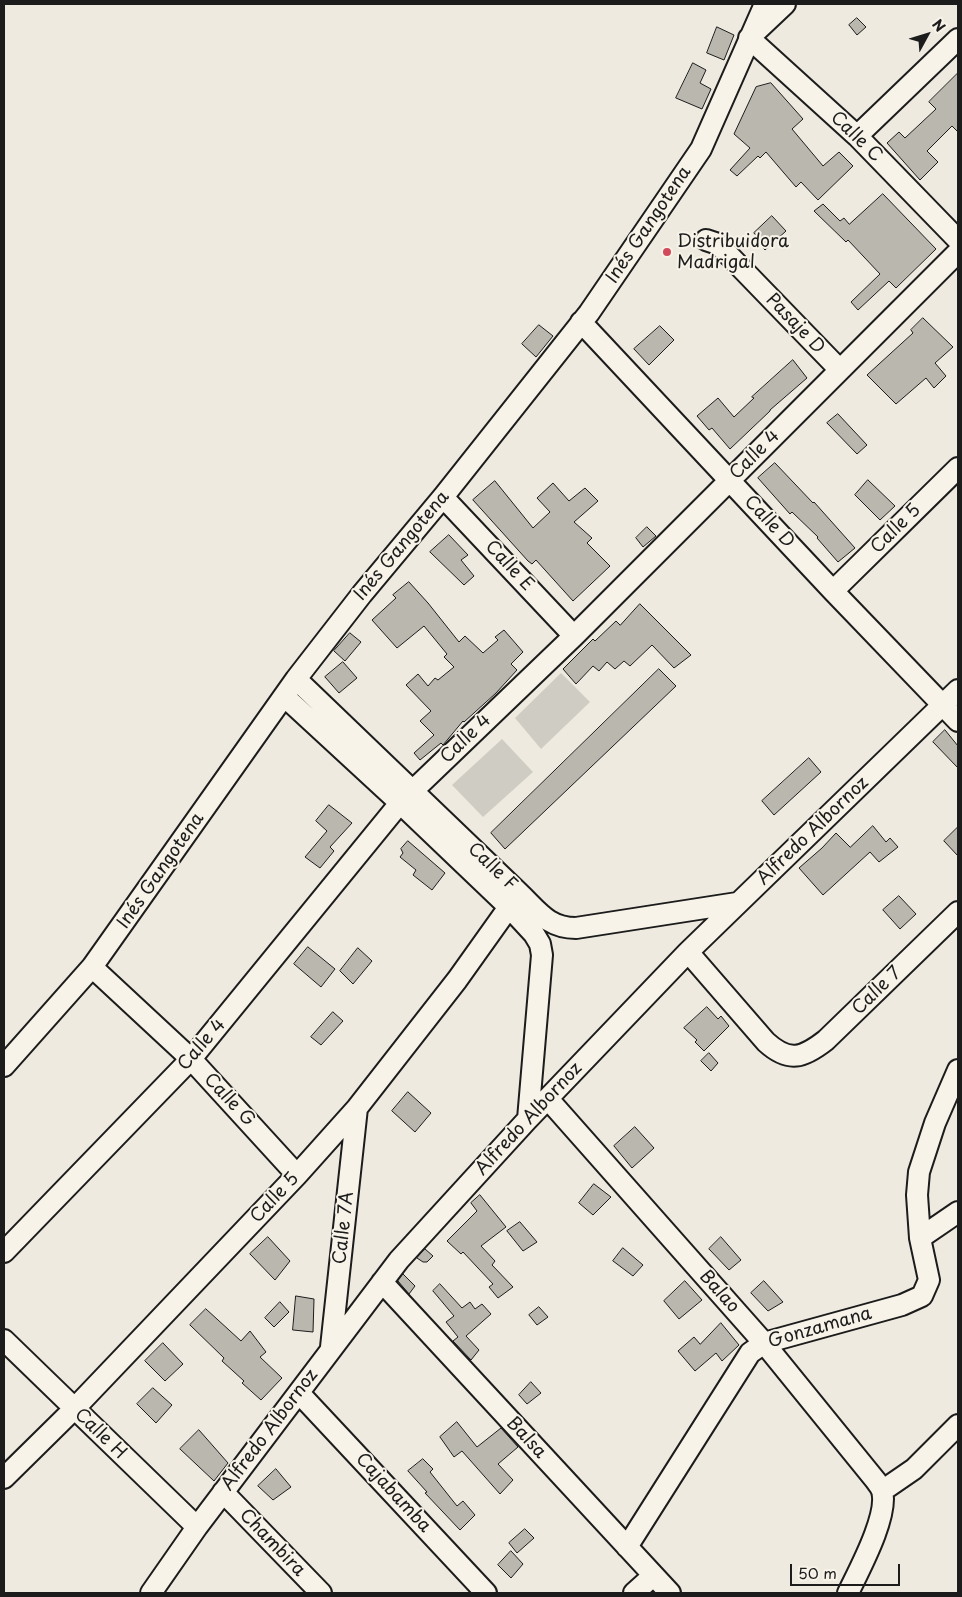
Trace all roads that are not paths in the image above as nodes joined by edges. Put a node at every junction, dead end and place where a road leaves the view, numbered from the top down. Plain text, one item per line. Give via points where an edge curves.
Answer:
1 (765, 4) edge
2 (785, 4) edge
3 (749, 38) junction
4 (958, 39) edge
5 (858, 136) junction
6 (706, 240) dead end
7 (958, 240) edge
8 (958, 252) edge
9 (581, 322) junction
10 (839, 370) junction
11 (958, 468) edge
12 (730, 480) junction
13 (443, 497) junction
14 (833, 591) junction
15 (574, 636) junction
16 (296, 679) junction
17 (958, 690) edge
18 (284, 696) junction
19 (944, 705) junction
20 (958, 720) edge
21 (407, 796) junction
22 (514, 900) junction
23 (737, 903) junction
24 (958, 912) edge
25 (688, 952) junction
26 (92, 967) junction
27 (191, 1059) junction
28 (4, 1066) edge
29 (958, 1070) edge
30 (548, 1099) junction
31 (357, 1108) junction
32 (528, 1119) junction
33 (297, 1175) junction
34 (958, 1212) edge
35 (920, 1238) junction
36 (4, 1252) edge
37 (382, 1282) junction
38 (4, 1340) edge
39 (764, 1343) junction
40 (331, 1349) junction
41 (299, 1393) junction
42 (74, 1410) junction
43 (958, 1425) edge
44 (4, 1478) edge
45 (882, 1491) junction
46 (223, 1492) junction
47 (197, 1527) junction
48 (627, 1547) junction
49 (653, 1576) junction
50 (151, 1593) edge
51 (321, 1593) edge
52 (486, 1593) edge
53 (634, 1593) edge
54 (670, 1593) edge
55 (848, 1593) edge

1 - 3 street, Inés Gangotena
2 - 3 street
3 - 5 street, Calle C
3 - 9 street, Inés Gangotena via 701,149
4 - 5 street
5 - 7 street, Calle C
6 - 10 street, Pasaje D via 718,244
8 - 10 street, Calle 4
9 - 12 street, Calle D
9 - 13 street, Inés Gangotena
10 - 12 street, Calle 4
11 - 14 street, Calle 5
12 - 14 street, Calle D
12 - 15 street, Calle 4
13 - 15 street, Calle E
13 - 16 street, Inés Gangotena
14 - 19 street, Calle D
15 - 21 street, Calle 4
16 - 18 street, Inés Gangotena
16 - 21 street, Calle F
17 - 19 street, Alfredo Albornoz
18 - 21 street, Calle F
18 - 26 street, Inés Gangotena
19 - 20 street, Calle D
19 - 23 street, Alfredo Albornoz
21 - 22 street, Calle F
21 - 27 street, Calle 4
22 - 23 street, Calle F via 564,928
22 - 31 street, Calle 5 via 457,980
22 - 32 street, Calle F via 540,944 542,955
23 - 25 street, Alfredo Albornoz
24 - 25 street, Calle 7 via 826,1040 801,1056 788,1056 766,1042
25 - 30 street, Alfredo Albornoz
26 - 27 street, Calle G
26 - 28 street, Inés Gangotena
27 - 33 street, Calle G
27 - 36 street, Calle 4
29 - 35 street, Gonzamana via 935,1123 919,1172
30 - 32 street, Alfredo Albornoz
30 - 39 street, Balao
31 - 33 street, Calle 5
31 - 40 street, Calle 7A
32 - 37 street, Alfredo Albornoz
33 - 42 street, Calle 5
34 - 35 street
35 - 39 street, Gonzamana via 929,1280 922,1296 902,1305
37 - 40 street, Alfredo Albornoz
37 - 48 street, Balsa
38 - 42 street, Calle H
39 - 45 street, Balao
39 - 48 street, Gonzamana via 744,1361
40 - 41 street, Alfredo Albornoz
41 - 46 street, Alfredo Albornoz
41 - 52 street, Cajabamba
42 - 44 street, Calle 5
42 - 47 street, Calle H
43 - 45 street via 914,1470
45 - 55 street via 882,1513 875,1534
46 - 47 street, Alfredo Albornoz
46 - 51 street, Chambira
47 - 50 street, Alfredo Albornoz
48 - 49 street, Balsa
49 - 53 street
49 - 54 street, Balsa

